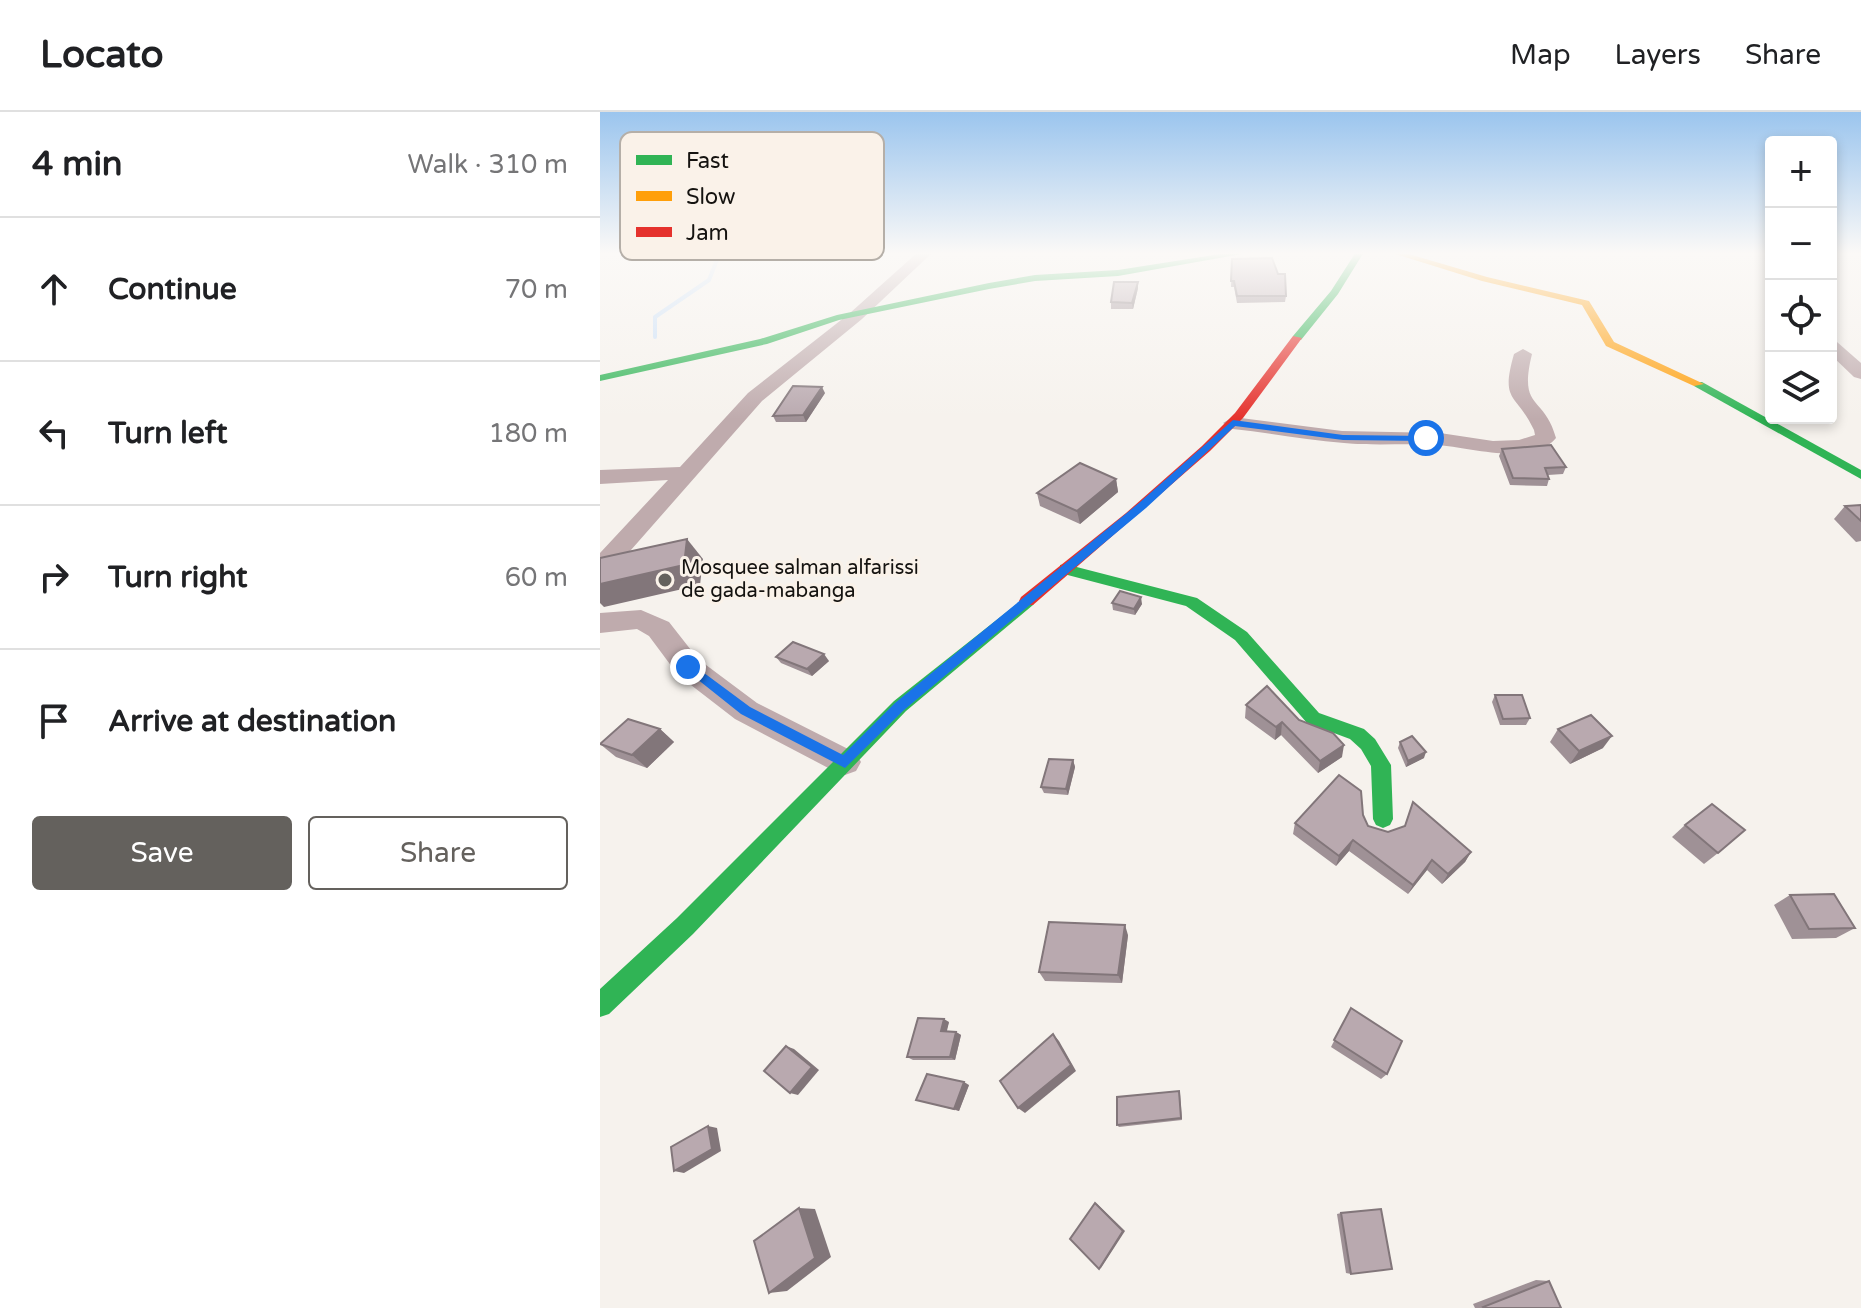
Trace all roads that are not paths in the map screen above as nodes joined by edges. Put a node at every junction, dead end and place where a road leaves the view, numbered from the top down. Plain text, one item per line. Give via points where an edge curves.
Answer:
1 (865, 308) edge
2 (895, 308) edge
3 (1323, 308) edge
4 (1589, 308) edge
5 (856, 316) junction
6 (785, 336) junction
7 (825, 339) junction
8 (1837, 351) edge
9 (1523, 354) dead end
10 (1861, 373) edge
11 (600, 378) edge
12 (1233, 423) junction
13 (684, 473) junction
14 (1861, 475) edge
15 (600, 477) edge
16 (600, 569) edge
17 (1065, 569) junction
18 (600, 623) edge
19 (845, 762) junction
20 (1383, 819) dead end
21 (600, 1005) edge

1 - 5 street
2 - 5 street
3 - 12 street via 1284,350
4 - 14 street via 1610,344 1705,387
5 - 6 street
5 - 7 street
6 - 7 street
6 - 11 street
7 - 13 street via 755,397
8 - 10 street
9 - 12 street via 1516,385 1544,422 1546,438 1526,448 1343,437
12 - 17 street
13 - 15 street
13 - 16 street
17 - 19 street via 900,706
17 - 20 street via 1191,602 1241,636 1313,718 1357,734 1368,744 1381,765
18 - 19 street via 641,619 659,629 688,667 746,711
19 - 21 street

